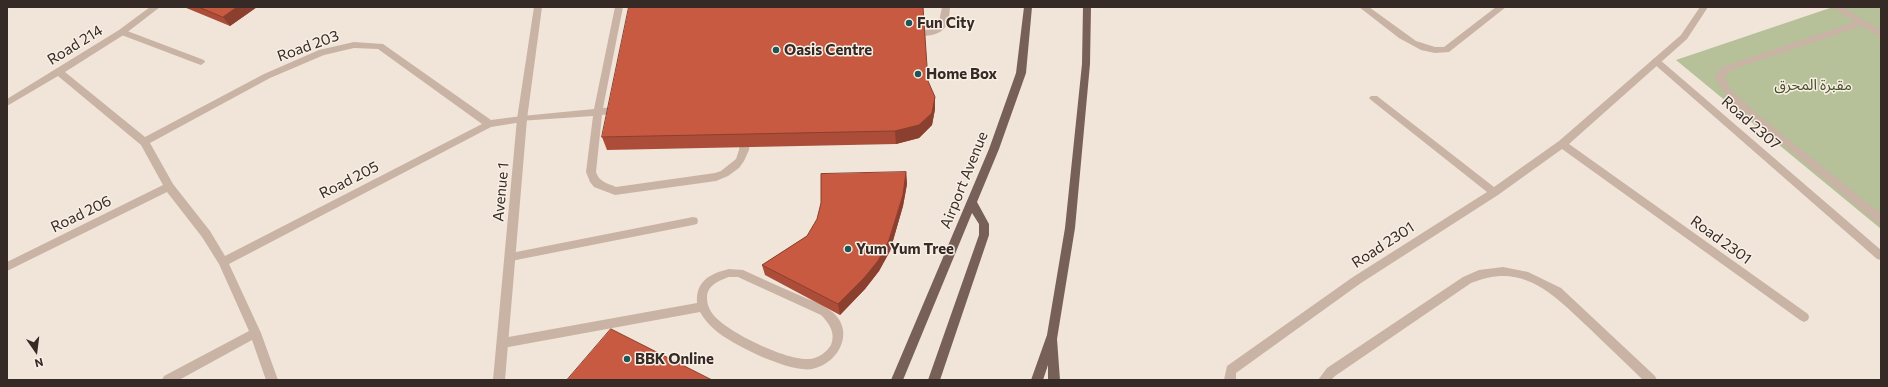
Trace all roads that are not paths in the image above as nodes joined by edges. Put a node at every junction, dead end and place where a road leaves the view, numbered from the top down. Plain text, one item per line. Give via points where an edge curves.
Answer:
1 (156, 7) edge
2 (538, 7) edge
3 (619, 7) edge
4 (946, 7) edge
5 (1028, 7) edge
6 (1087, 7) edge
7 (1363, 7) edge
8 (1502, 7) edge
9 (1704, 7) edge
10 (1836, 7) edge
11 (1862, 24) junction
12 (122, 32) junction
13 (1881, 34) edge
14 (901, 35) edge
15 (1656, 61) junction
16 (201, 62) dead end
17 (59, 72) junction
18 (1374, 98) dead end
19 (7, 103) edge
20 (629, 110) edge
21 (598, 112) junction
22 (522, 119) junction
23 (489, 124) junction
24 (746, 126) edge
25 (144, 142) junction
26 (1562, 144) junction
27 (169, 187) junction
28 (1494, 192) junction
29 (972, 203) junction
30 (1881, 220) edge
31 (693, 221) dead end
32 (1881, 256) edge
33 (511, 257) junction
34 (223, 262) junction
35 (7, 267) edge
36 (702, 307) junction
37 (1804, 317) dead end
38 (255, 334) junction
39 (1053, 335) junction
40 (503, 343) junction
41 (168, 380) edge
42 (272, 380) edge
43 (499, 380) edge
44 (897, 380) edge
45 (934, 380) edge
46 (1037, 380) edge
47 (1054, 380) edge
48 (1230, 380) edge
49 (1324, 380) edge
50 (1651, 380) edge

1 - 12 street, Road 214
2 - 22 street, Avenue 1
3 - 21 street
4 - 14 street via 946,20 941,29 931,33
5 - 29 main road, Airport Avenue via 1022,73
6 - 39 main road via 1086,64 1070,228
7 - 8 street via 1416,45 1439,51 1446,50
9 - 15 street via 1684,37
10 - 11 street
11 - 13 street
11 - 30 street via 1728,68 1722,72 1720,78 1727,91 1753,115
12 - 16 street
12 - 17 street, Road 214
15 - 26 street, Road 2301
15 - 32 street, Road 2307
17 - 19 street, Road 214
17 - 25 street
18 - 28 street
20 - 21 street
21 - 22 street
21 - 24 street via 591,172 598,184 615,191 724,174 733,169 743,156
22 - 23 street
22 - 33 street, Avenue 1
23 - 25 street, Road 203 via 380,46 354,44 322,52 267,76
23 - 34 street, Road 205
25 - 27 street
26 - 28 street, Road 2301
26 - 37 street, Road 2301
27 - 34 street via 206,234
27 - 35 street, Road 206
28 - 48 street, Road 2301 via 1357,280 1231,370
29 - 44 main road, Airport Avenue
29 - 45 main road via 984,224 984,235
31 - 33 street
33 - 40 street, Avenue 1
34 - 38 street
36 - 36 street via 712,323 720,329 791,363 803,365 826,358 835,349 838,339 838,328 834,319 825,312 739,273 729,273 710,281 703,289
36 - 40 street
38 - 41 street
38 - 42 street
39 - 46 main road
39 - 47 main road
40 - 43 street, Avenue 1
49 - 50 street via 1331,372 1467,280 1490,271 1520,273 1540,280 1557,291

